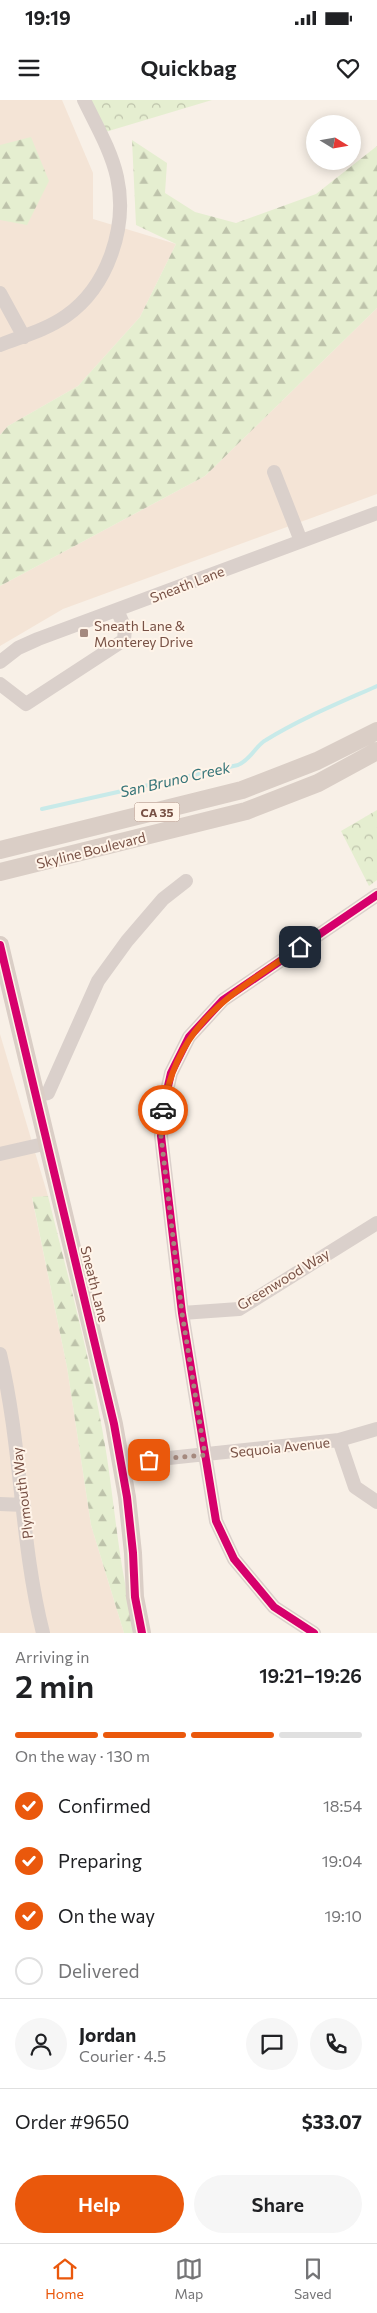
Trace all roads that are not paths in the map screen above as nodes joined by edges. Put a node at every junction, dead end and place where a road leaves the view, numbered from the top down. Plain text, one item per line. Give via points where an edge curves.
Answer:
1 (84, 100) edge
2 (0, 293) edge
3 (24, 337) junction
4 (0, 344) edge
5 (274, 472) dead end
6 (377, 512) edge
7 (301, 541) junction
8 (117, 610) junction
9 (0, 662) edge
10 (0, 684) edge
11 (377, 731) edge
12 (377, 751) edge
13 (0, 850) edge
14 (0, 872) edge
15 (186, 881) dead end
16 (377, 895) edge
17 (0, 945) edge
18 (5, 986) edge
19 (36, 1096) junction
20 (48, 1142) junction
21 (0, 1154) edge
22 (377, 1223) edge
23 (182, 1313) junction
24 (0, 1354) edge
25 (377, 1429) edge
26 (339, 1440) junction
27 (205, 1455) junction
28 (122, 1463) junction
29 (377, 1502) edge
30 (0, 1504) edge
31 (24, 1505) junction
32 (133, 1553) junction
33 (43, 1633) edge
34 (142, 1633) edge
35 (154, 1633) edge
36 (314, 1633) edge

1 - 3 street via 117,177 120,202 112,253 86,298 68,315
2 - 3 street
3 - 4 street
5 - 7 street
6 - 7 street, Sneath Lane
7 - 8 street, Sneath Lane
8 - 9 street, Sneath Lane via 38,639 18,648
8 - 10 street via 125,628 124,640 26,704
11 - 13 main road, Skyline Boulevard / CA 35 via 317,761 242,790
12 - 14 main road, Skyline Boulevard / CA 35 via 318,783 246,811
15 - 19 street via 163,899 98,981 48,1093
16 - 23 street via 223,1000 188,1038 171,1073 161,1136
17 - 18 main road, Sneath Lane
18 - 19 main road, Sneath Lane
19 - 20 main road, Sneath Lane
20 - 21 street
20 - 28 main road, Sneath Lane
22 - 23 street, Greenwood Way via 239,1309
23 - 27 street
24 - 31 street, Plymouth Way via 13,1412
25 - 26 street, Sequoia Avenue
26 - 27 street, Sequoia Avenue
26 - 29 street via 355,1487
27 - 28 street, Sequoia Avenue
27 - 36 street via 216,1521 234,1559 274,1607
28 - 32 main road, Sneath Lane
30 - 31 street
31 - 33 street, Plymouth Way
32 - 34 main road, Sneath Lane via 135,1597
32 - 35 main road, Sneath Lane

